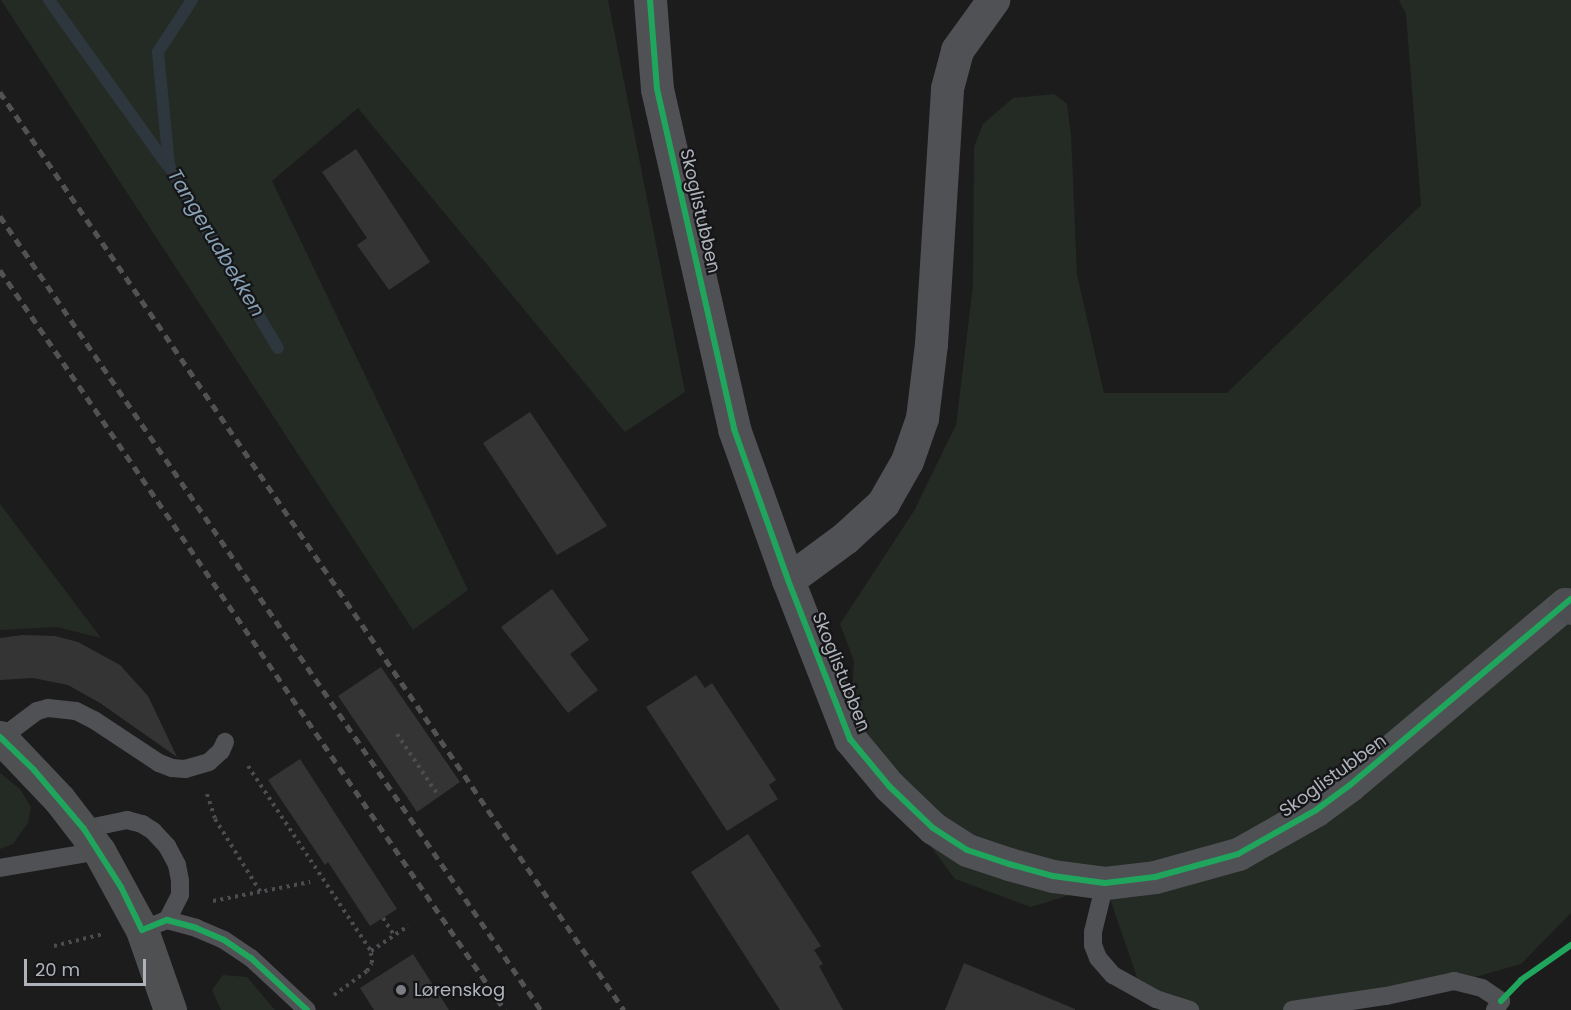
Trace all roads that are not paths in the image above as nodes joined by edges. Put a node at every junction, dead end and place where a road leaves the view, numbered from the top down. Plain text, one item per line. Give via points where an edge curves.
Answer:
1 (650, 0) edge
2 (993, 0) edge
3 (788, 580) junction
4 (1569, 604) edge
5 (1, 738) edge
6 (223, 746) road end
7 (92, 840) junction
8 (0, 868) edge
9 (1105, 884) junction
10 (155, 925) junction
11 (170, 1010) edge
12 (307, 1010) edge
13 (1190, 1010) edge
14 (1292, 1010) edge
15 (1495, 1010) edge

1 - 3 street, Skoglistubben via 657,89 734,429
2 - 3 street via 957,50 947,88 931,344 922,418 907,461 883,503
3 - 9 street, Skoglistubben via 850,739 889,786 933,828 967,850 1053,876
4 - 9 street, Skoglistubben via 1373,766 1287,829 1238,854 1200,866
5 - 6 lane via 37,711 61,708 94,720 172,768 185,769 209,762
5 - 7 main road via 34,770
7 - 8 lane
7 - 10 main road
7 - 10 lane via 127,820 142,824 167,846 177,864 180,895
9 - 13 lane via 1093,932 1098,958 1113,975 1156,999
10 - 11 main road
10 - 12 lane via 196,928 224,940 251,958
14 - 15 lane via 1454,981 1482,988 1501,1001

